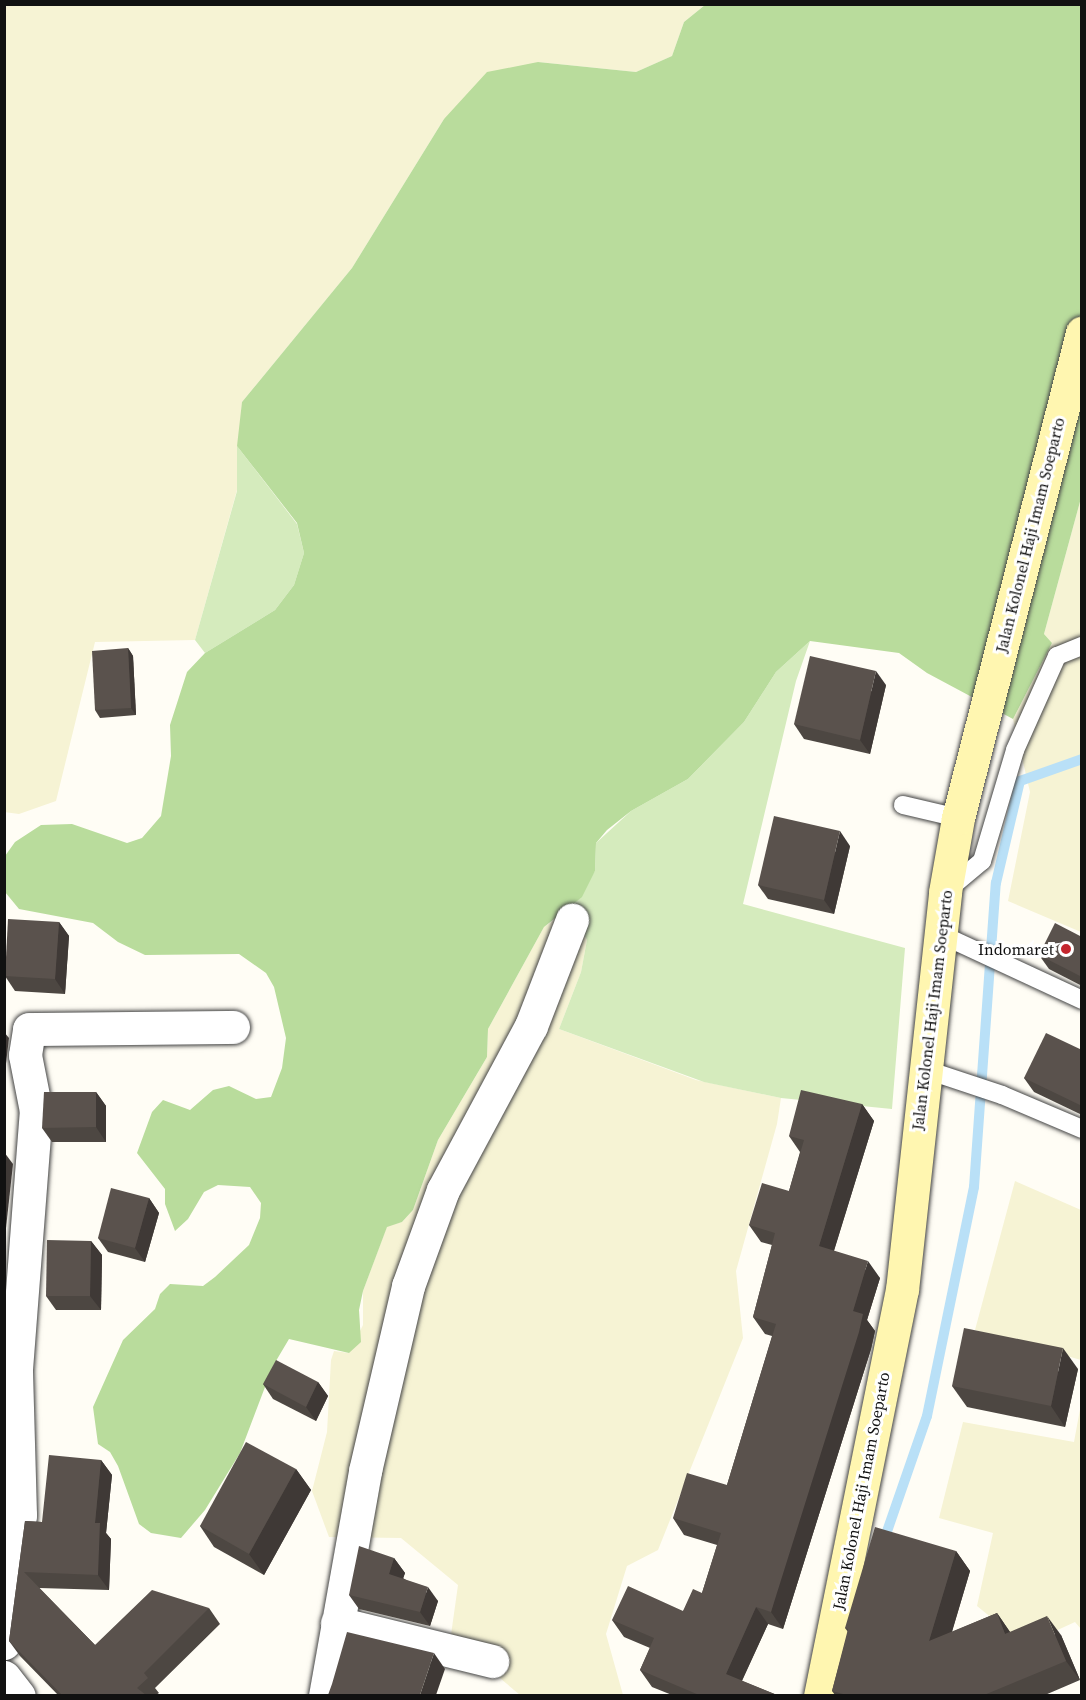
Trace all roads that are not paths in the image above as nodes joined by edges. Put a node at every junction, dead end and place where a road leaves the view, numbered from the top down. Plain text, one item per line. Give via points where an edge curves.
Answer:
1 (1082, 333) edge
2 (1082, 646) edge
3 (903, 805) dead end
4 (958, 818) junction
5 (945, 892) junction
6 (572, 920) dead end
7 (940, 934) junction
8 (1082, 1000) edge
9 (17, 1027) edge
10 (233, 1027) dead end
11 (924, 1070) junction
12 (1082, 1129) edge
13 (337, 1623) junction
14 (4, 1643) edge
15 (492, 1661) dead end
16 (4, 1677) edge
17 (19, 1695) edge
18 (325, 1695) edge
19 (820, 1695) edge

1 - 4 main road, Jalan Kolonel Haji Imam Soeparto
2 - 5 lane via 1058,656 1015,750 982,861
3 - 4 lane
4 - 5 main road, Jalan Kolonel Haji Imam Soeparto
5 - 7 main road, Jalan Kolonel Haji Imam Soeparto
6 - 13 street via 531,1026 443,1190 408,1286 365,1472
7 - 8 lane
7 - 11 main road, Jalan Kolonel Haji Imam Soeparto
9 - 10 street
9 - 14 street via 36,1111 16,1369 20,1515
11 - 12 lane via 1002,1095
11 - 19 main road, Jalan Kolonel Haji Imam Soeparto via 902,1290
13 - 15 street
13 - 18 street
16 - 17 street

